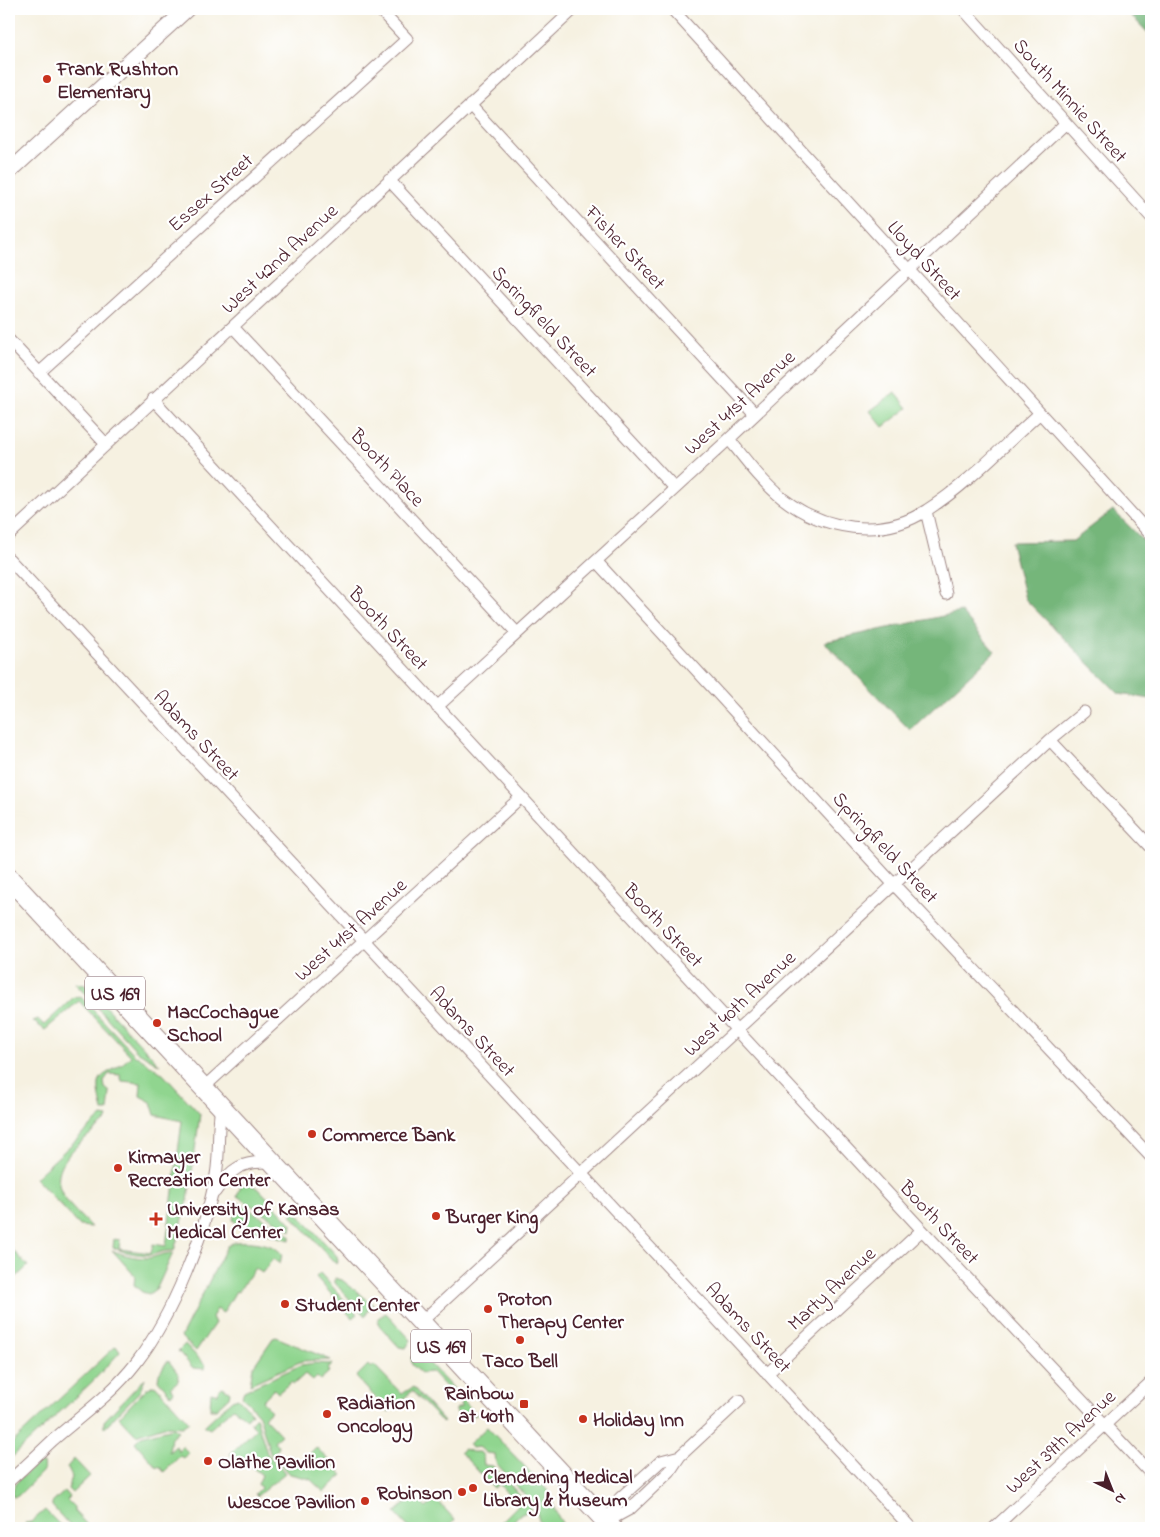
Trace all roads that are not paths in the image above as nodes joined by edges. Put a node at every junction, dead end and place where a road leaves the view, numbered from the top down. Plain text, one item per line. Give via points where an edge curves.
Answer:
1 (187, 9) edge
2 (379, 9) edge
3 (574, 9) edge
4 (672, 9) edge
5 (963, 9) edge
6 (470, 105) junction
7 (1066, 123) junction
8 (9, 172) edge
9 (389, 180) junction
10 (1151, 217) edge
11 (909, 270) junction
12 (233, 327) junction
13 (9, 340) edge
14 (39, 372) junction
15 (154, 399) junction
16 (755, 414) junction
17 (1039, 414) junction
18 (729, 439) junction
19 (106, 443) junction
20 (674, 488) junction
21 (926, 511) junction
22 (9, 535) edge
23 (1151, 535) edge
24 (9, 559) edge
25 (596, 561) junction
26 (946, 594) dead end
27 (517, 633) junction
28 (437, 707) junction
29 (1084, 712) dead end
30 (1050, 740) junction
31 (521, 797) junction
32 (1151, 847) edge
33 (9, 878) edge
34 (894, 885) junction
35 (364, 942) junction
36 (736, 1030) junction
37 (203, 1088) junction
38 (221, 1107) junction
39 (1151, 1157) edge
40 (272, 1162) junction
41 (581, 1175) junction
42 (210, 1200) junction
43 (922, 1230) junction
44 (420, 1323) junction
45 (766, 1374) junction
46 (1151, 1382) edge
47 (739, 1401) dead end
48 (1106, 1424) junction
49 (1151, 1474) edge
50 (9, 1482) edge
51 (609, 1525) edge
52 (911, 1528) edge
53 (994, 1528) edge

1 - 8 street
2 - 14 street, Essex Street via 408,39
3 - 6 street, West 42nd Avenue
4 - 11 street, Lloyd Street
5 - 7 street, South Minnie Street
6 - 9 street, West 42nd Avenue
6 - 16 street, Fisher Street
7 - 10 street, South Minnie Street
7 - 11 street, West 41st Avenue
9 - 12 street, West 42nd Avenue
9 - 20 street, Springfield Street
11 - 16 street, West 41st Avenue
11 - 17 street, Lloyd Street
12 - 15 street, West 42nd Avenue
12 - 27 street, Booth Place
13 - 14 street
14 - 19 street
15 - 19 street, West 42nd Avenue
15 - 28 street, Booth Street
16 - 18 street, West 41st Avenue
17 - 21 street
17 - 23 street, Lloyd Street
18 - 20 street, West 41st Avenue
18 - 21 street via 781,497 806,514 831,524 859,528 887,526
19 - 22 street, West 42nd Avenue
20 - 25 street, West 41st Avenue
21 - 26 street
24 - 35 street, Adams Street
25 - 27 street, West 41st Avenue
25 - 34 street, Springfield Street
27 - 28 street, West 41st Avenue
28 - 31 street, Booth Street
29 - 30 street, West 40th Avenue
30 - 32 street
30 - 34 street, West 40th Avenue
31 - 35 street, West 41st Avenue
31 - 36 street, Booth Street
33 - 37 main road, US 169
34 - 36 street, West 40th Avenue
34 - 39 street, Springfield Street
35 - 37 street, West 41st Avenue
35 - 41 street, Adams Street
36 - 41 street, West 40th Avenue
36 - 43 street, Booth Street
37 - 38 main road, US 169
38 - 40 main road, US 169
38 - 42 street via 216,1174
40 - 42 street via 258,1161 232,1170
40 - 44 main road, US 169
41 - 44 street, West 40th Avenue
41 - 45 street, Adams Street
42 - 50 street via 186,1272 150,1344 136,1364 93,1408
43 - 45 street, Marty Avenue
43 - 48 street, Booth Street
44 - 51 main road, US 169
45 - 52 street, Adams Street
46 - 48 street, West 39th Avenue
47 - 51 street via 680,1456 670,1471
48 - 49 street, Booth Street
48 - 53 street, West 39th Avenue

